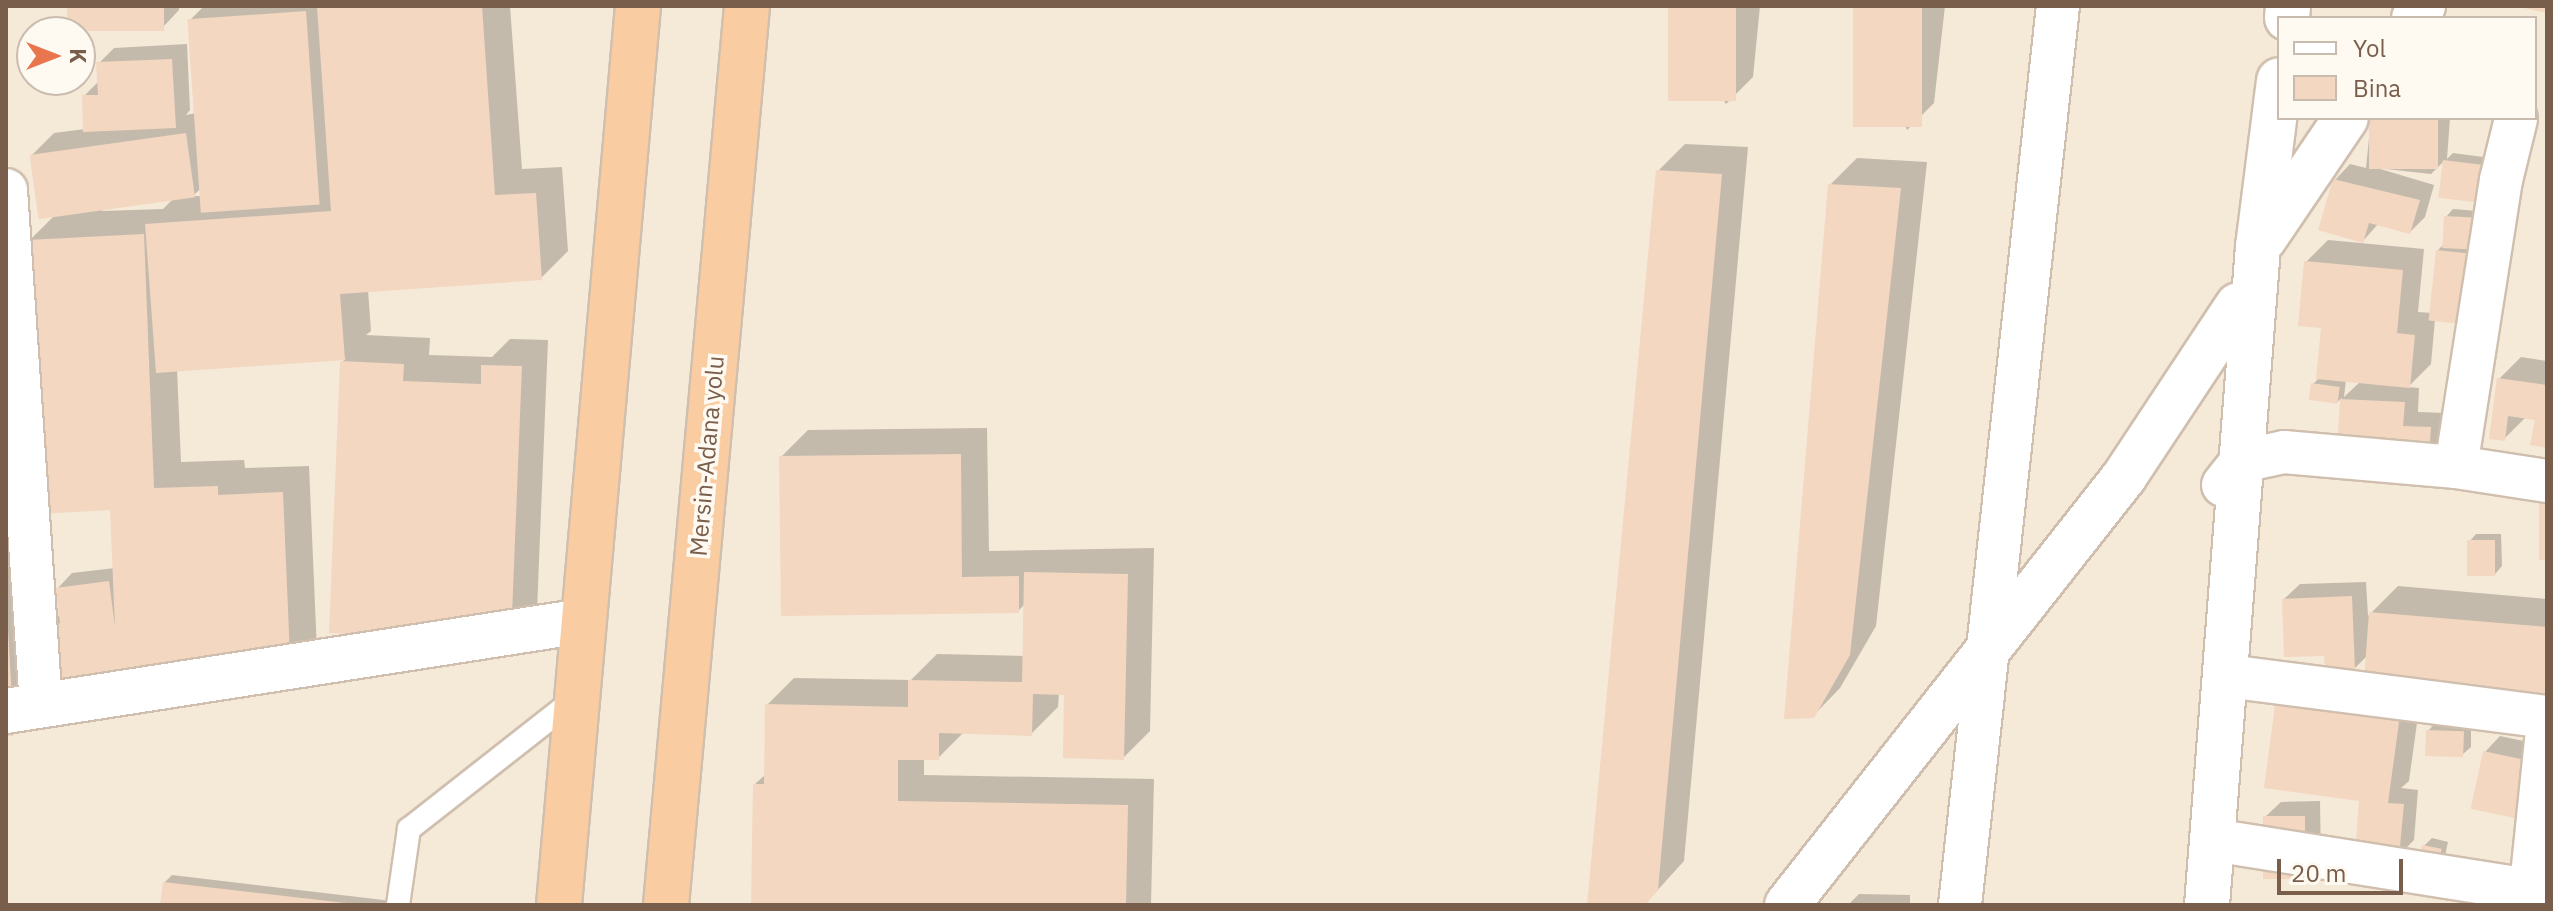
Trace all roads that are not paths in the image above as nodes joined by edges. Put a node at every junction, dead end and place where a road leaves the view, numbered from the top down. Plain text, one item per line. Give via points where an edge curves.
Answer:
1 (638, 6) edge
2 (747, 6) edge
3 (2058, 6) edge
4 (2277, 96) edge
5 (2345, 120) edge
6 (2515, 120) edge
7 (2524, 120) edge
8 (2547, 125) edge
9 (6, 190) edge
10 (2258, 247) junction
11 (2238, 305) junction
12 (2456, 467) junction
13 (2232, 473) junction
14 (2547, 481) edge
15 (583, 621) junction
16 (1987, 652) junction
17 (2227, 676) junction
18 (576, 698) junction
19 (23, 709) edge
20 (2547, 717) edge
21 (2547, 732) edge
22 (2213, 840) junction
23 (2530, 897) edge
24 (398, 905) edge
25 (559, 905) edge
26 (666, 905) edge
27 (1787, 905) edge
28 (1960, 905) edge
29 (2178, 905) edge
30 (2207, 905) edge

1 - 15 highway
2 - 26 highway, Mersin-Adana yolu
3 - 16 street
4 - 10 main road
5 - 10 main road
6 - 12 street
7 - 8 street
9 - 19 street
10 - 11 main road
10 - 13 main road
11 - 13 main road
11 - 16 main road via 2124,477
12 - 13 street via 2284,452
12 - 14 street
13 - 17 main road
13 - 29 main road
15 - 18 highway
15 - 19 main road
16 - 27 main road
16 - 28 street
17 - 20 street
17 - 22 main road
18 - 24 lane via 409,829
18 - 25 highway
21 - 23 street
22 - 23 street
22 - 30 main road

